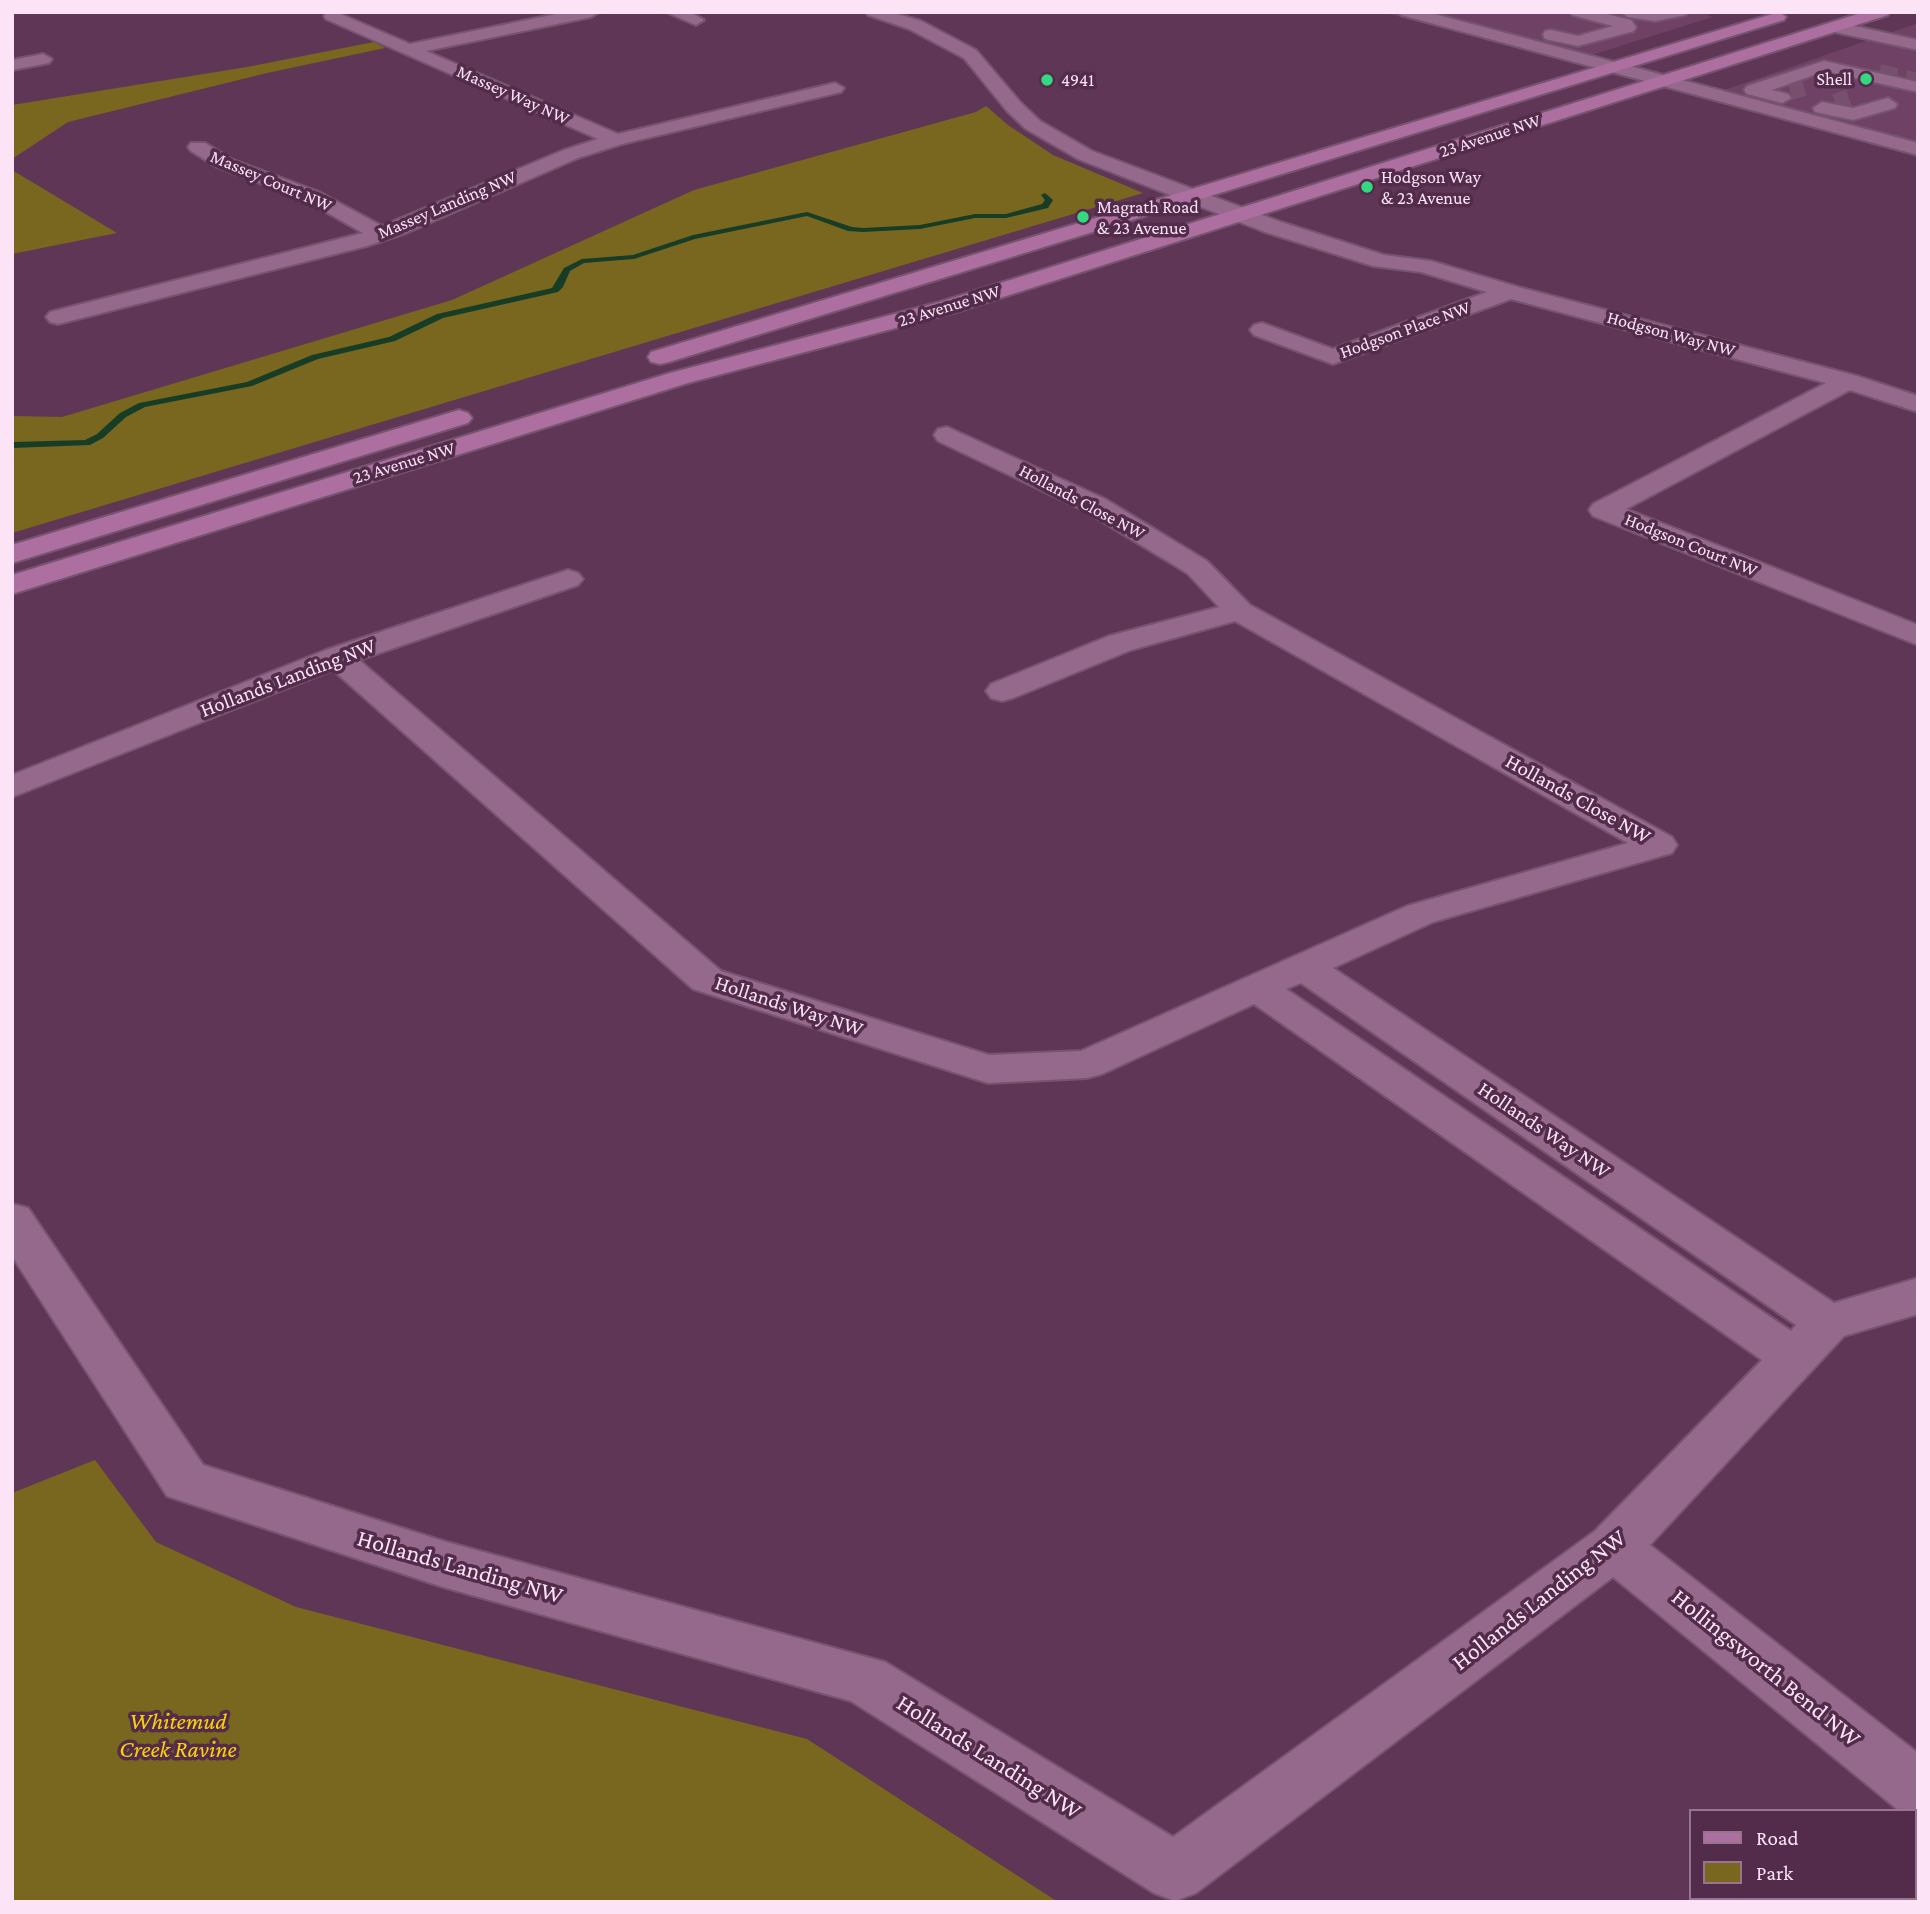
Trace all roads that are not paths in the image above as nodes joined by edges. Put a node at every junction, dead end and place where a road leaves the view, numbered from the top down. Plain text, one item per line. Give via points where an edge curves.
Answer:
1 (554, 12) edge
2 (591, 12) edge
3 (674, 12) edge
4 (874, 12) edge
5 (910, 12) edge
6 (1407, 12) edge
7 (1578, 12) edge
8 (1680, 12) edge
9 (1794, 12) edge
10 (1847, 12) edge
11 (1882, 12) edge
12 (1633, 13) edge
13 (332, 16) dead end
14 (696, 20) dead end
15 (1463, 27) junction
16 (1836, 27) junction
17 (1791, 41) junction
18 (1918, 45) edge
19 (403, 46) junction
20 (989, 47) dead end
21 (43, 59) dead end
22 (12, 65) edge
23 (1832, 66) junction
24 (1614, 67) junction
25 (1879, 72) tunnel mouth
26 (1665, 80) junction
27 (1918, 87) tunnel mouth
28 (835, 88) dead end
29 (1810, 95) junction
30 (1888, 104) junction
31 (1840, 128) junction
32 (616, 140) junction
33 (1099, 141) dead end
34 (198, 147) dead end
35 (1918, 149) edge
36 (1216, 188) junction
37 (1189, 196) junction
38 (1267, 206) junction
39 (1240, 215) junction
40 (381, 234) junction
41 (1423, 266) junction
42 (1510, 292) junction
43 (58, 317) dead end
44 (1262, 330) dead end
45 (638, 363) dead end
46 (1848, 381) junction
47 (1918, 404) edge
48 (479, 412) dead end
49 (947, 435) dead end
50 (12, 554) edge
51 (568, 579) dead end
52 (12, 585) edge
53 (1239, 611) junction
54 (1918, 636) edge
55 (337, 657) junction
56 (1002, 691) dead end
57 (12, 788) edge
58 (1303, 966) junction
59 (1256, 987) junction
60 (12, 1220) edge
61 (1918, 1296) edge
62 (1812, 1341) junction
63 (1614, 1547) junction
64 (1918, 1789) edge

1 - 19 street, Massey Way NW
2 - 19 street, Massey Way NW
3 - 14 street
4 - 37 street, Hodgson Way NW via 915,25 970,54 1014,107 1049,135 1094,159
5 - 20 street
6 - 15 street
7 - 15 street via 1628,27 1578,41 1494,18
8 - 12 street
9 - 24 main road, 23 Avenue NW
10 - 17 main road
11 - 16 main road, 23 Avenue NW
13 - 19 street, Massey Way NW
15 - 24 street
16 - 17 main road, 23 Avenue NW
16 - 18 street
17 - 26 main road, 23 Avenue NW
19 - 32 street, Massey Way NW
21 - 22 street
23 - 25 street
23 - 27 street
23 - 29 street via 1824,66
24 - 26 street
24 - 36 main road, 23 Avenue NW
26 - 29 street
26 - 38 main road, 23 Avenue NW
28 - 32 street, Massey Landing NW
29 - 30 street via 1855,96
29 - 30 street via 1853,114
29 - 31 street
30 - 31 street via 1910,110
31 - 35 street
32 - 40 street, Massey Landing NW via 545,164
33 - 36 street, Hodgson Way NW
34 - 40 street, Massey Court NW via 224,163 312,195
36 - 37 main road, 23 Avenue NW
36 - 38 street, Hodgson Way NW
37 - 39 street, Hodgson Way NW
37 - 45 main road, 23 Avenue NW
38 - 39 main road, 23 Avenue NW
38 - 41 street, Hodgson Way NW via 1405,254
39 - 41 street, Hodgson Way NW via 1381,261
39 - 52 main road, 23 Avenue NW via 913,317 679,378
40 - 43 street, Massey Landing NW
41 - 42 street, Hodgson Way NW
42 - 44 street, Hodgson Place NW via 1334,357
42 - 46 street, Hodgson Way NW
46 - 47 street, Hodgson Way NW
46 - 54 street, Hodgson Court NW via 1603,510
48 - 50 main road, 23 Avenue NW
49 - 53 street, Hollands Close NW via 1106,512 1197,567
51 - 55 street, Hollands Landing NW
53 - 56 street via 1120,643
53 - 58 street, Hollands Close NW via 1660,845 1420,914
55 - 57 street, Hollands Landing NW
55 - 59 street, Hollands Way NW via 707,980 988,1069 1087,1064
58 - 59 street, Hollands Way NW
58 - 62 street, Hollands Way NW
59 - 62 street
60 - 63 street, Hollands Landing NW via 185,1481 443,1564 865,1680 1175,1872
61 - 62 street, Hollands Landing NW
62 - 63 street, Hollands Landing NW
63 - 64 street, Hollingsworth Bend NW

